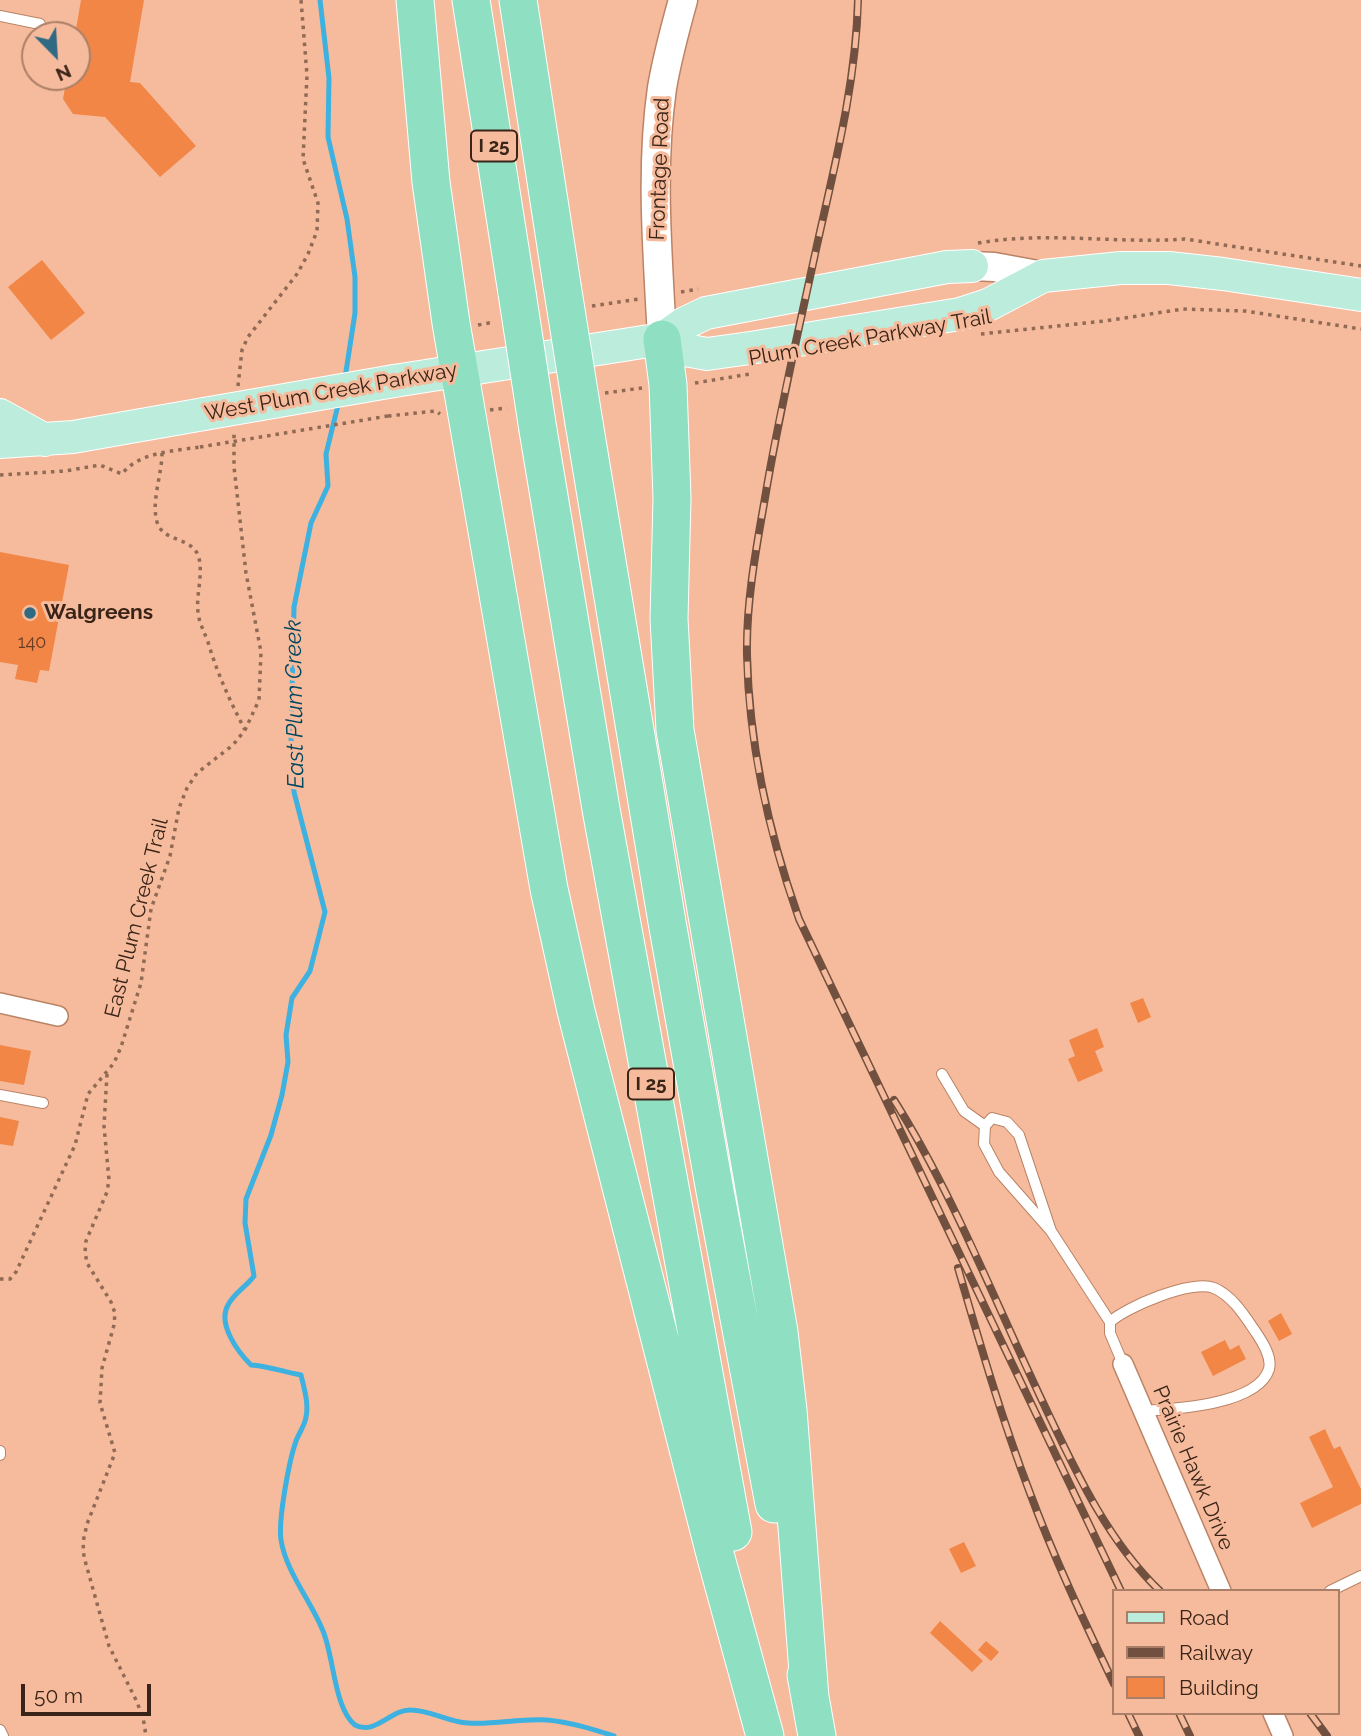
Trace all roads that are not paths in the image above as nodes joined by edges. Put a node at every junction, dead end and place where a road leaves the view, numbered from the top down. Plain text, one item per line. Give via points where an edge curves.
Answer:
1 (415, 0) edge
2 (471, 0) edge
3 (518, 0) edge
4 (683, 0) edge
5 (0, 16) edge
6 (25, 21) edge
7 (972, 266) joint
8 (1043, 276) junction
9 (1361, 295) edge
10 (662, 339) junction
11 (459, 370) junction
12 (0, 415) edge
13 (45, 440) junction
14 (0, 442) edge
15 (0, 1003) edge
16 (58, 1016) dead end
17 (942, 1074) dead end
18 (0, 1095) edge
19 (43, 1103) dead end
20 (985, 1126) junction
21 (1051, 1231) junction
22 (1110, 1322) junction
23 (1123, 1364) joint
24 (1143, 1411) junction
25 (1361, 1576) edge
26 (1220, 1589) edge
27 (1334, 1589) edge
28 (810, 1698) junction
29 (1274, 1715) edge
30 (0, 1730) edge
31 (3, 1736) edge
32 (768, 1736) edge
33 (817, 1736) edge
34 (1283, 1736) edge

1 - 11 highway via 431,182
2 - 32 highway, I 25, bridge via 604,822
3 - 28 highway, I 25, bridge via 562,285 594,408 715,1191
4 - 10 main road, Frontage Road via 662,88 658,141
5 - 6 lane
7 - 8 main road, West Plum Creek Parkway
7 - 10 main road, West Plum Creek Parkway via 706,313
8 - 9 main road, West Plum Creek Parkway via 1169,268
8 - 10 main road, West Plum Creek Parkway via 976,310 893,325 707,354
10 - 11 main road, West Plum Creek Parkway
10 - 28 highway via 668,385 669,619 675,730 779,1332
11 - 13 main road, West Plum Creek Parkway, bridge
11 - 32 highway via 549,889 576,1011 715,1554
12 - 13 main road
13 - 14 main road, West Plum Creek Parkway
15 - 16 street
17 - 20 lane via 964,1111
18 - 19 lane
20 - 21 lane via 984,1144 999,1172
20 - 21 lane via 992,1118 1007,1122 1019,1135
21 - 22 lane
22 - 23 lane via 1110,1334
22 - 24 lane via 1130,1308 1167,1294 1212,1287 1243,1313 1268,1354 1269,1369 1258,1385 1236,1398 1184,1409
23 - 24 street, Prairie Hawk Drive
24 - 26 street, Prairie Hawk Drive
25 - 27 lane
28 - 33 highway, I 25
29 - 34 street
30 - 31 lane

